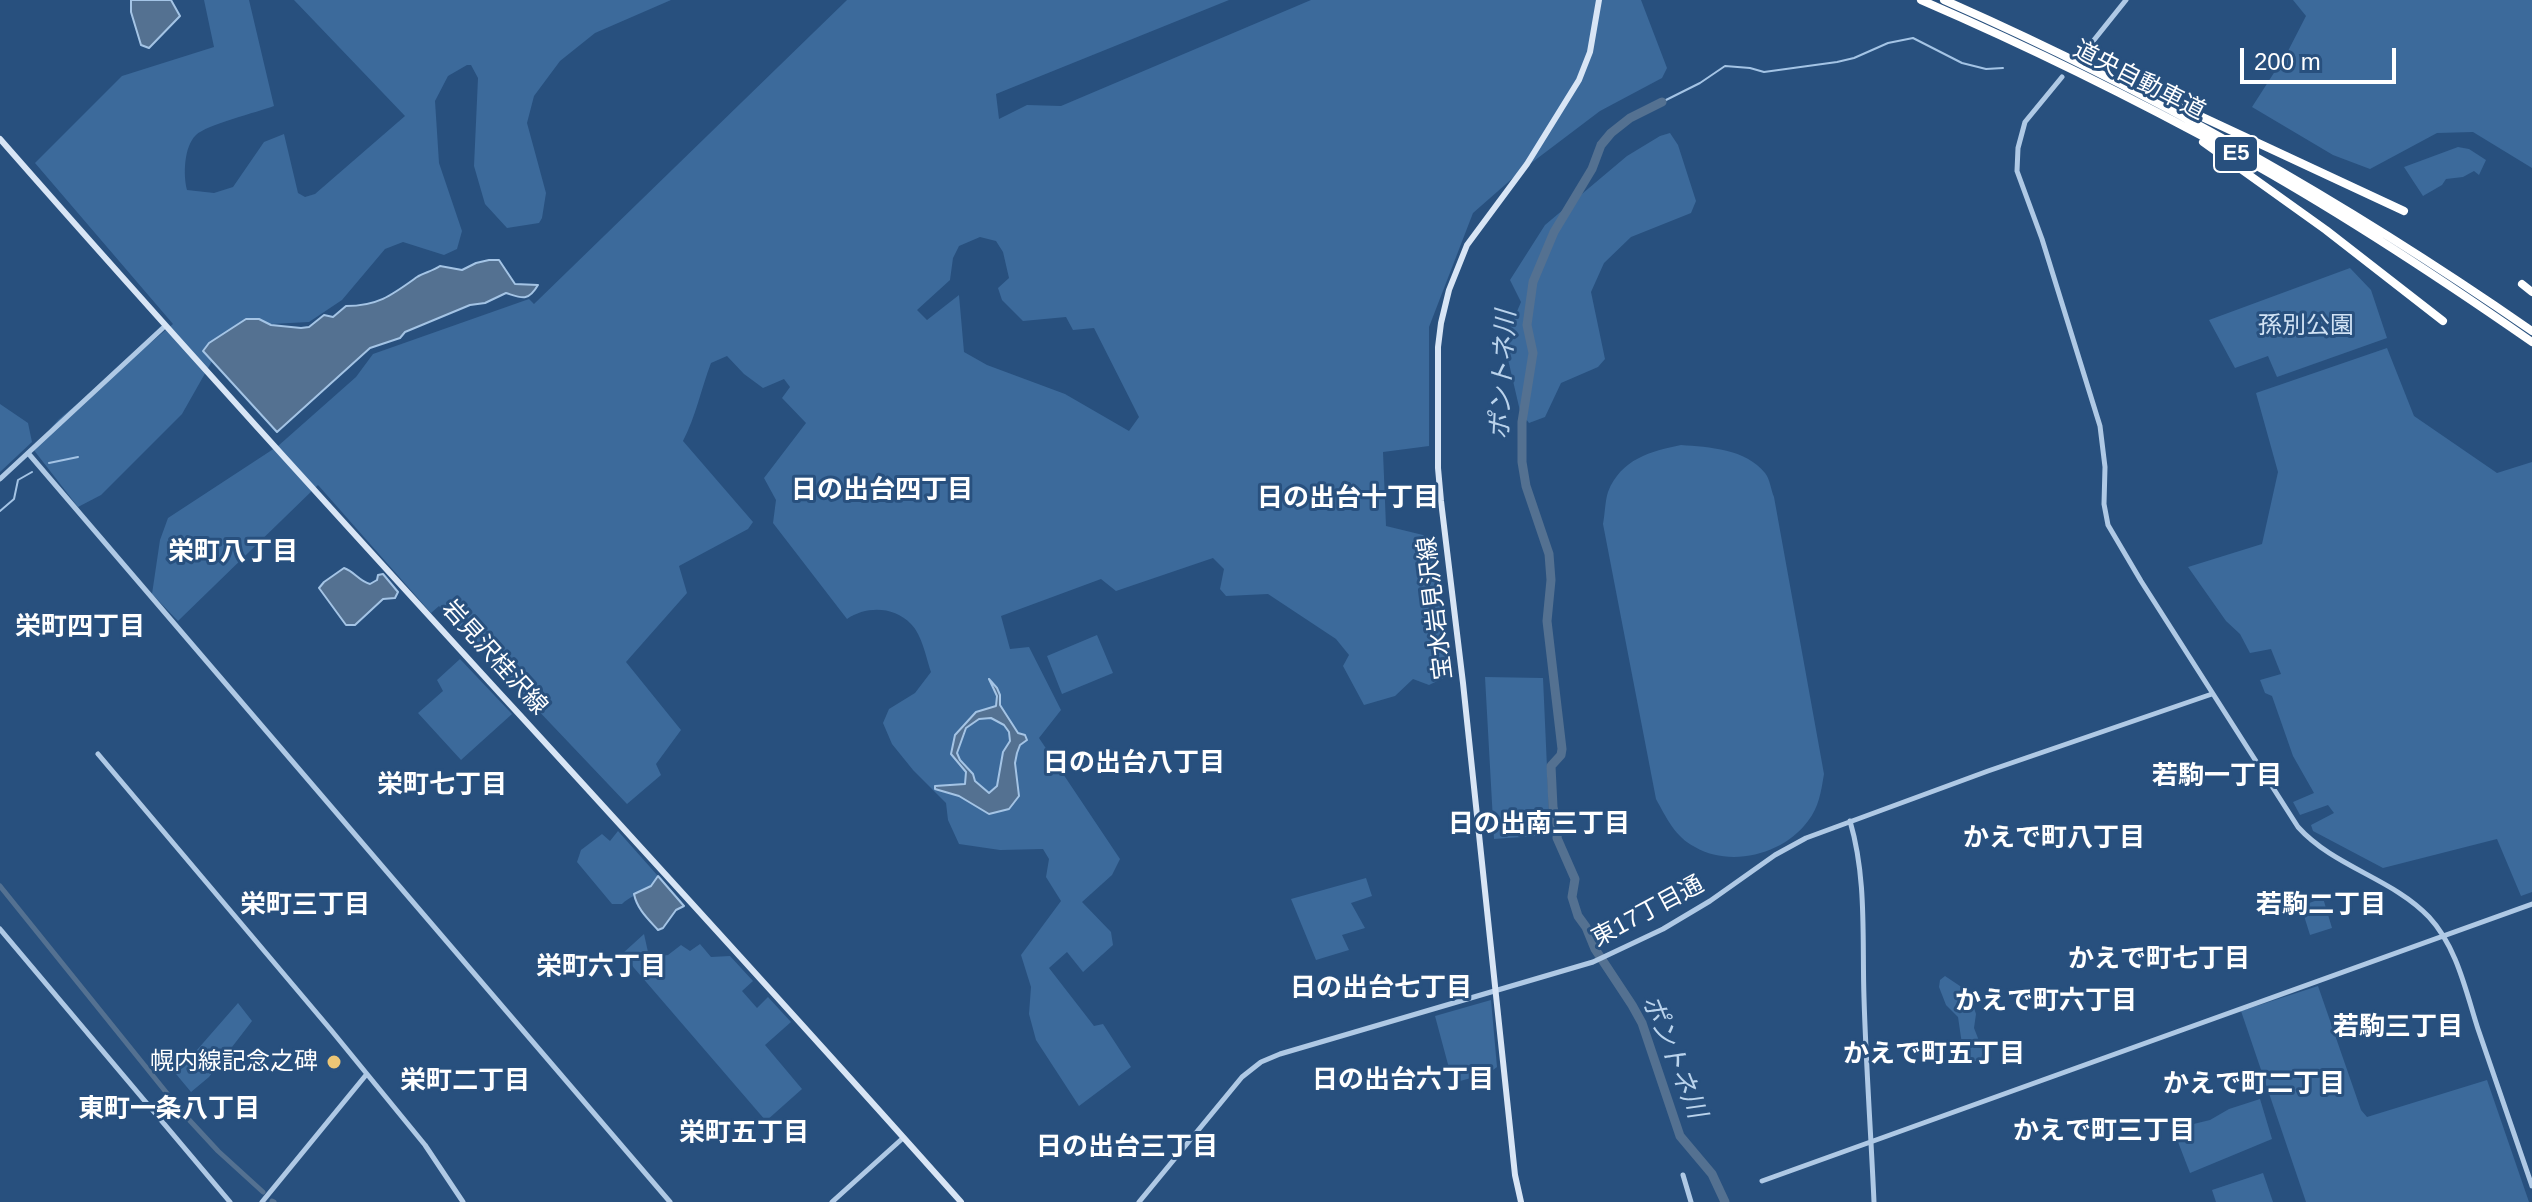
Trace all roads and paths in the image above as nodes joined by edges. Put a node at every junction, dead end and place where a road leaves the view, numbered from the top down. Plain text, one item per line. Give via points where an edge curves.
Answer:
1 (1599, 0) edge
2 (1921, 0) edge
3 (1944, 0) edge
4 (2126, 0) edge
5 (2082, 55) dead end
6 (2096, 70) junction
7 (2062, 77) dead end
8 (2162, 114) junction
9 (0, 139) edge
10 (2404, 211) dead end
11 (2522, 284) dead end
12 (2532, 292) edge
13 (2443, 321) dead end
14 (165, 326) junction
15 (2532, 331) edge
16 (2532, 342) edge
17 (28, 453) junction
18 (0, 479) edge
19 (2212, 694) junction
20 (98, 754) dead end
21 (1850, 821) junction
22 (2532, 904) edge
23 (0, 929) edge
24 (2444, 937) junction
25 (1495, 992) junction
26 (366, 1075) junction
27 (903, 1138) junction
28 (1871, 1142) junction
29 (1683, 1175) dead end
30 (1762, 1181) dead end
31 (2532, 1186) edge
32 (263, 1201) edge
33 (230, 1202) edge
34 (463, 1202) edge
35 (670, 1202) edge
36 (832, 1202) edge
37 (961, 1202) edge
38 (1139, 1202) edge
39 (1521, 1202) edge
40 (1691, 1202) edge
41 (1874, 1202) edge

1 - 25 main road, 宝水岩見沢線 via 1579,80 1527,164 1467,245 1449,290 1438,347 1438,468
2 - 8 highway, 道央自動車道 / E5
3 - 6 highway, 道央自動車道 / E5
4 - 5 street
6 - 10 highway
6 - 15 highway, 道央自動車道 / E5 via 2342,206
7 - 19 street via 2025,122 2017,171 2100,426 2108,525
8 - 13 highway
8 - 16 highway, 道央自動車道 / E5 via 2338,214
9 - 14 main road, 岩見沢桂沢線
11 - 12 highway
14 - 17 street
14 - 27 main road, 岩見沢桂沢線
17 - 18 street
17 - 35 street
19 - 21 street, 東17丁目通
19 - 24 street via 2305,834 2411,901
20 - 26 street
21 - 25 street, 東17丁目通 via 1775,855 1710,901 1618,952
21 - 28 street via 1861,873
22 - 24 street
23 - 33 street
24 - 28 street
24 - 31 street
25 - 38 street, 東17丁目通 via 1261,1062 1242,1077
25 - 39 main road, 宝水岩見沢線
26 - 32 street
26 - 34 street via 425,1145
27 - 36 street
27 - 37 main road, 岩見沢桂沢線
28 - 30 street
28 - 41 street
29 - 40 street

